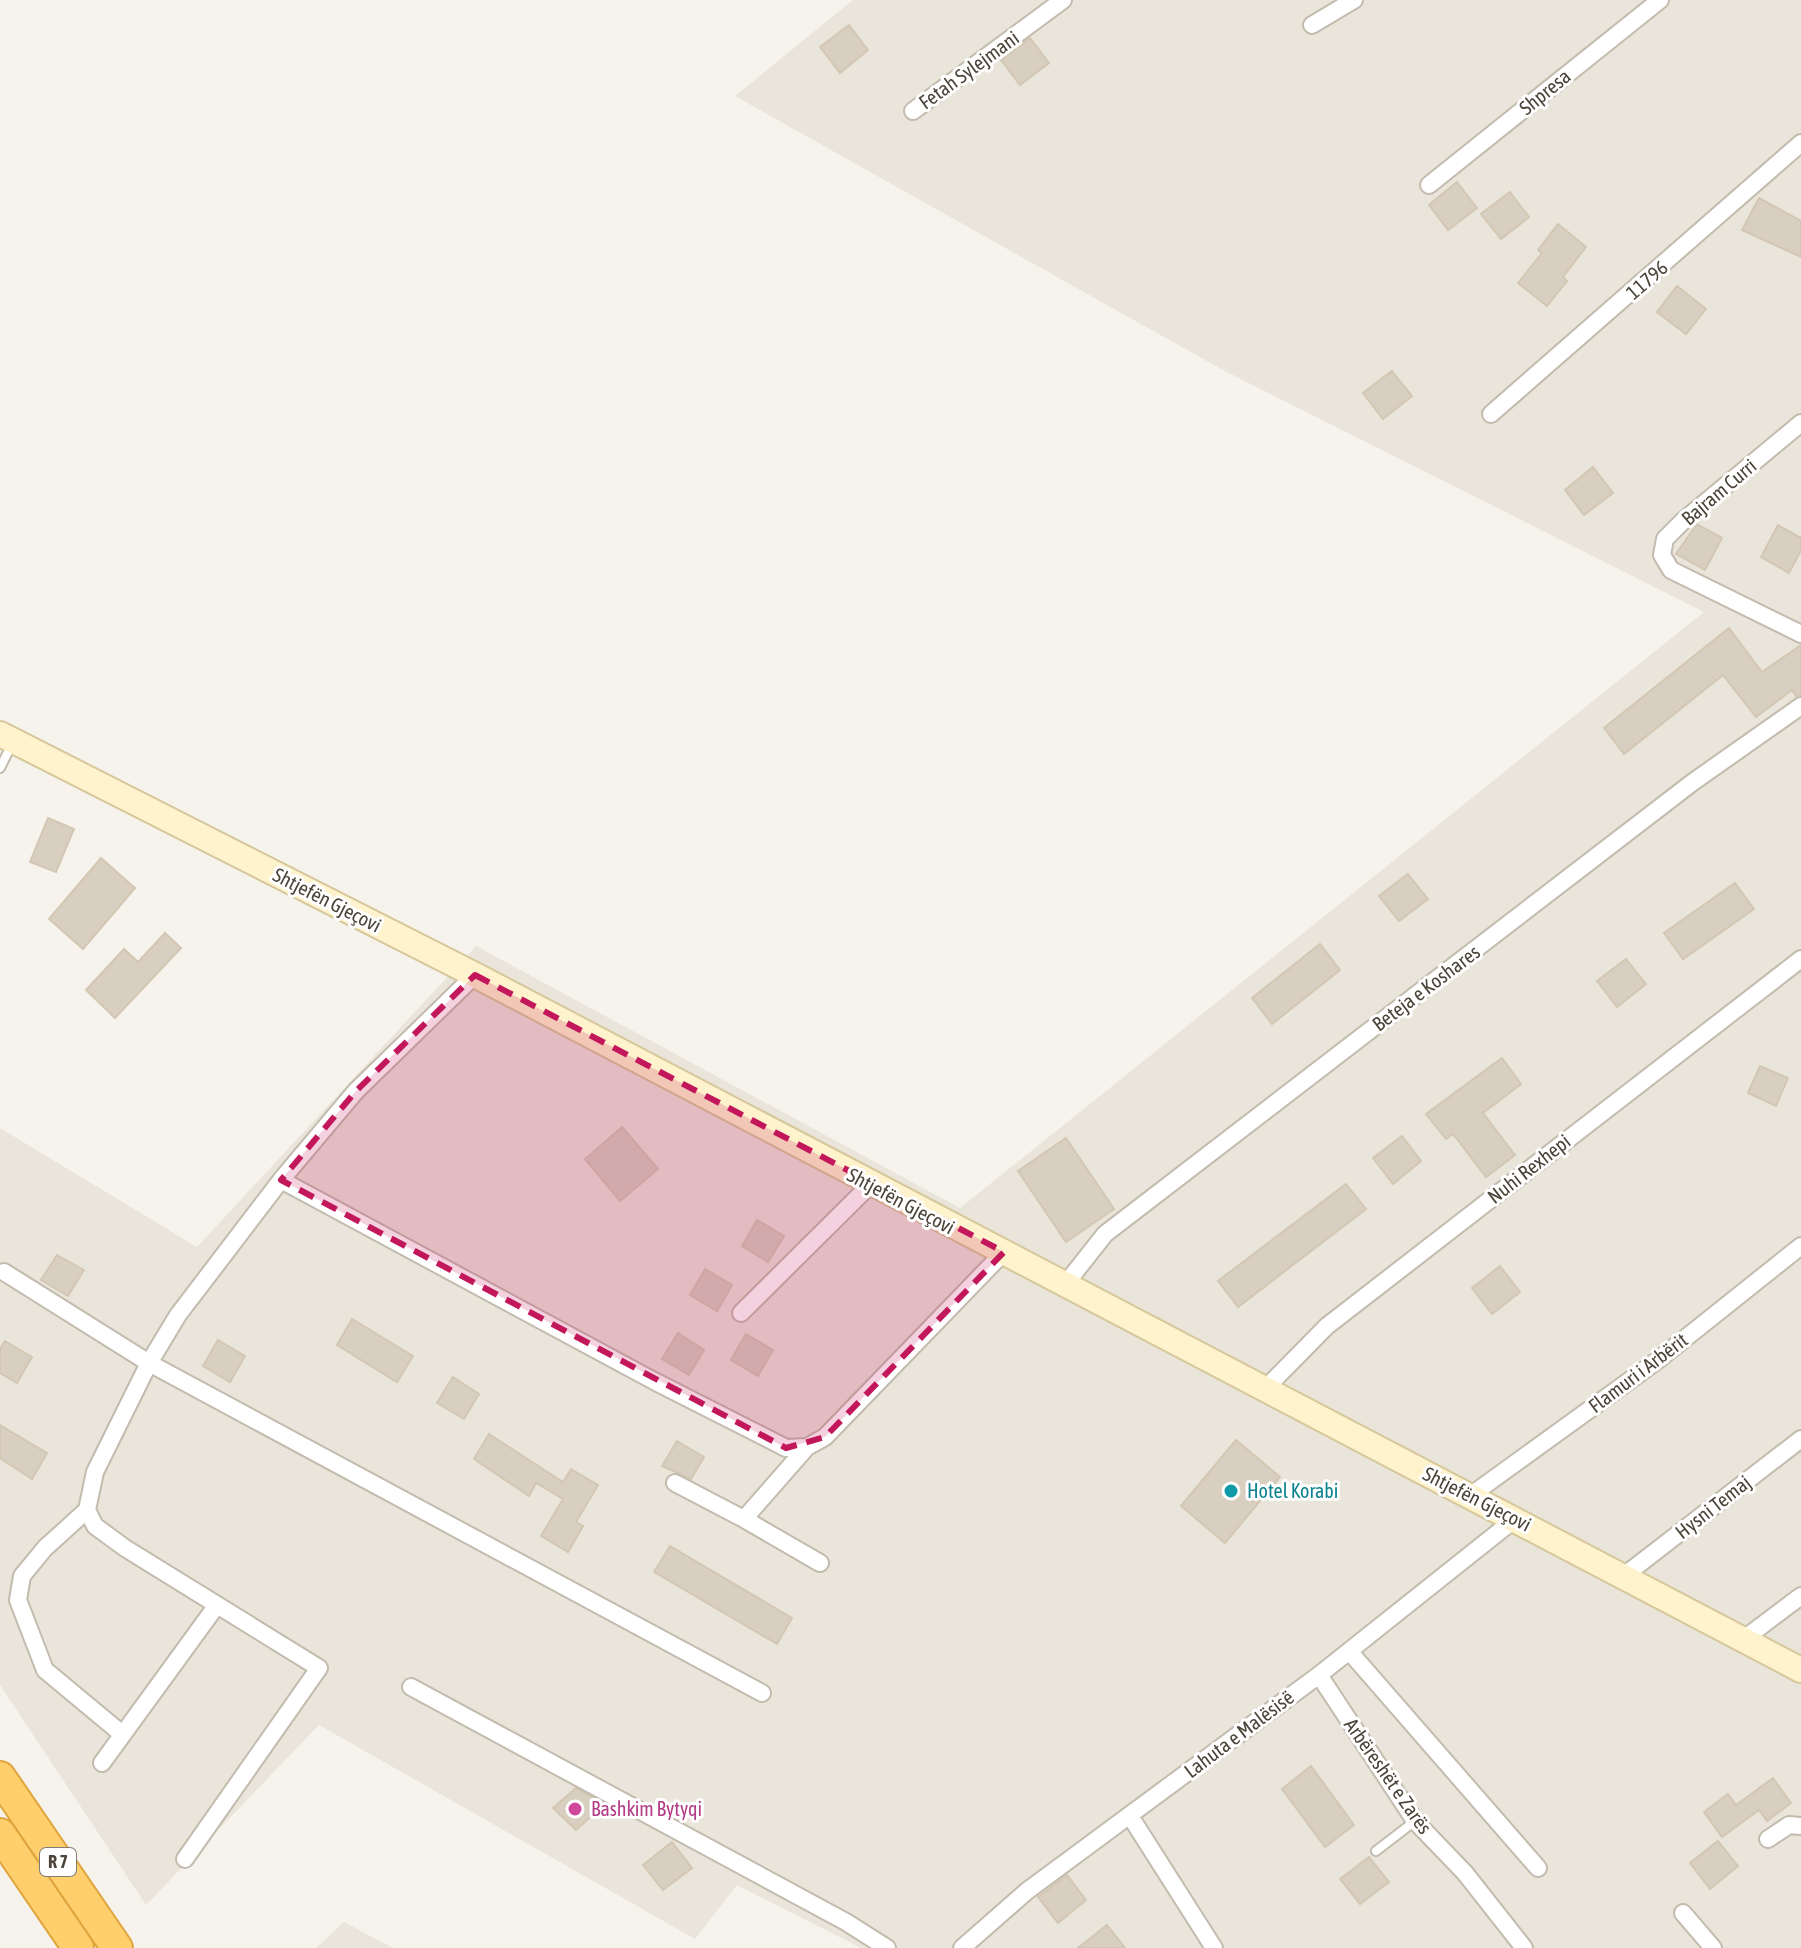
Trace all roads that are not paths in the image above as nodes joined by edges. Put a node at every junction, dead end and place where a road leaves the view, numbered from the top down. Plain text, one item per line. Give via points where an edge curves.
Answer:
1 (1063, 0) edge
2 (1354, 0) edge
3 (1660, 0) edge
4 (1312, 25) dead end
5 (913, 111) dead end
6 (1801, 143) edge
7 (1429, 185) dead end
8 (1491, 414) dead end
9 (1801, 423) edge
10 (1801, 634) edge
11 (1801, 706) edge
12 (7, 738) edge
13 (0, 768) edge
14 (1801, 959) edge
15 (475, 975) junction
16 (281, 1180) junction
17 (870, 1185) junction
18 (1801, 1246) edge
19 (1004, 1252) junction
20 (4, 1272) dead end
21 (1064, 1286) junction
22 (741, 1313) dead end
23 (149, 1363) junction
24 (1265, 1389) junction
25 (1801, 1439) edge
26 (807, 1447) junction
27 (675, 1483) dead end
28 (1470, 1496) junction
29 (87, 1510) junction
30 (744, 1519) junction
31 (1515, 1519) junction
32 (820, 1563) dead end
33 (1625, 1575) junction
34 (1801, 1596) edge
35 (217, 1605) junction
36 (1744, 1639) junction
37 (1349, 1651) junction
38 (1801, 1670) edge
39 (1319, 1675) junction
40 (411, 1687) dead end
41 (762, 1693) dead end
42 (122, 1734) junction
43 (102, 1763) dead end
44 (0, 1777) edge
45 (1130, 1816) junction
46 (1415, 1821) junction
47 (1801, 1826) edge
48 (0, 1834) edge
49 (1768, 1839) dead end
50 (1376, 1851) dead end
51 (185, 1859) dead end
52 (1538, 1868) dead end
53 (1683, 1913) dead end
54 (78, 1948) edge
55 (117, 1948) edge
56 (887, 1948) edge
57 (962, 1948) edge
58 (1214, 1948) edge
59 (1524, 1948) edge
60 (1713, 1948) edge

1 - 5 street, Fetah Sylejmani
2 - 4 street
3 - 7 street, Shpresa
6 - 8 street, 11796
9 - 10 street, Bajram Curri via 1683,521 1665,539 1662,555 1671,570
11 - 21 street, Beteja e Koshares via 1693,782 1116,1225
12 - 13 lane
12 - 15 street, Shtjefën Gjeçovi
14 - 24 street, Nuhi Rexhepi via 1327,1326
15 - 16 street via 356,1091
15 - 17 street, Shtjefën Gjeçovi
16 - 23 street via 178,1315
16 - 26 street via 762,1439 786,1448
17 - 19 street, Shtjefën Gjeçovi
17 - 22 street
18 - 28 street, Flamuri i Arbërit via 1658,1360
19 - 21 street, Shtjefën Gjeçovi
19 - 26 street via 847,1417
20 - 23 street
21 - 24 street, Shtjefën Gjeçovi
23 - 29 street via 95,1472
23 - 41 street
24 - 28 street, Shtjefën Gjeçovi
25 - 33 street, Hysni Temaj
26 - 30 street
27 - 30 street
28 - 31 street, Shtjefën Gjeçovi
29 - 35 street via 95,1526
29 - 42 street via 22,1576 18,1600 45,1670
30 - 32 street
31 - 33 street, Shtjefën Gjeçovi
31 - 37 street, Lahuta e Malësisë
33 - 36 street, Shtjefën Gjeçovi
34 - 36 street
35 - 42 street
35 - 51 street via 319,1668
36 - 38 street, Shtjefën Gjeçovi
37 - 39 street, Lahuta e Malësisë
37 - 52 street
39 - 45 street, Lahuta e Malësisë
39 - 46 street, Arbëreshët e Zarës
40 - 56 street
42 - 43 street
44 - 55 highway, R 7
45 - 57 street, Lahuta e Malësisë via 1027,1891
45 - 58 street
46 - 50 lane
46 - 59 street, Arbëreshët e Zarës via 1465,1873
47 - 49 street via 1789,1825
48 - 54 highway, R 7
53 - 60 street

